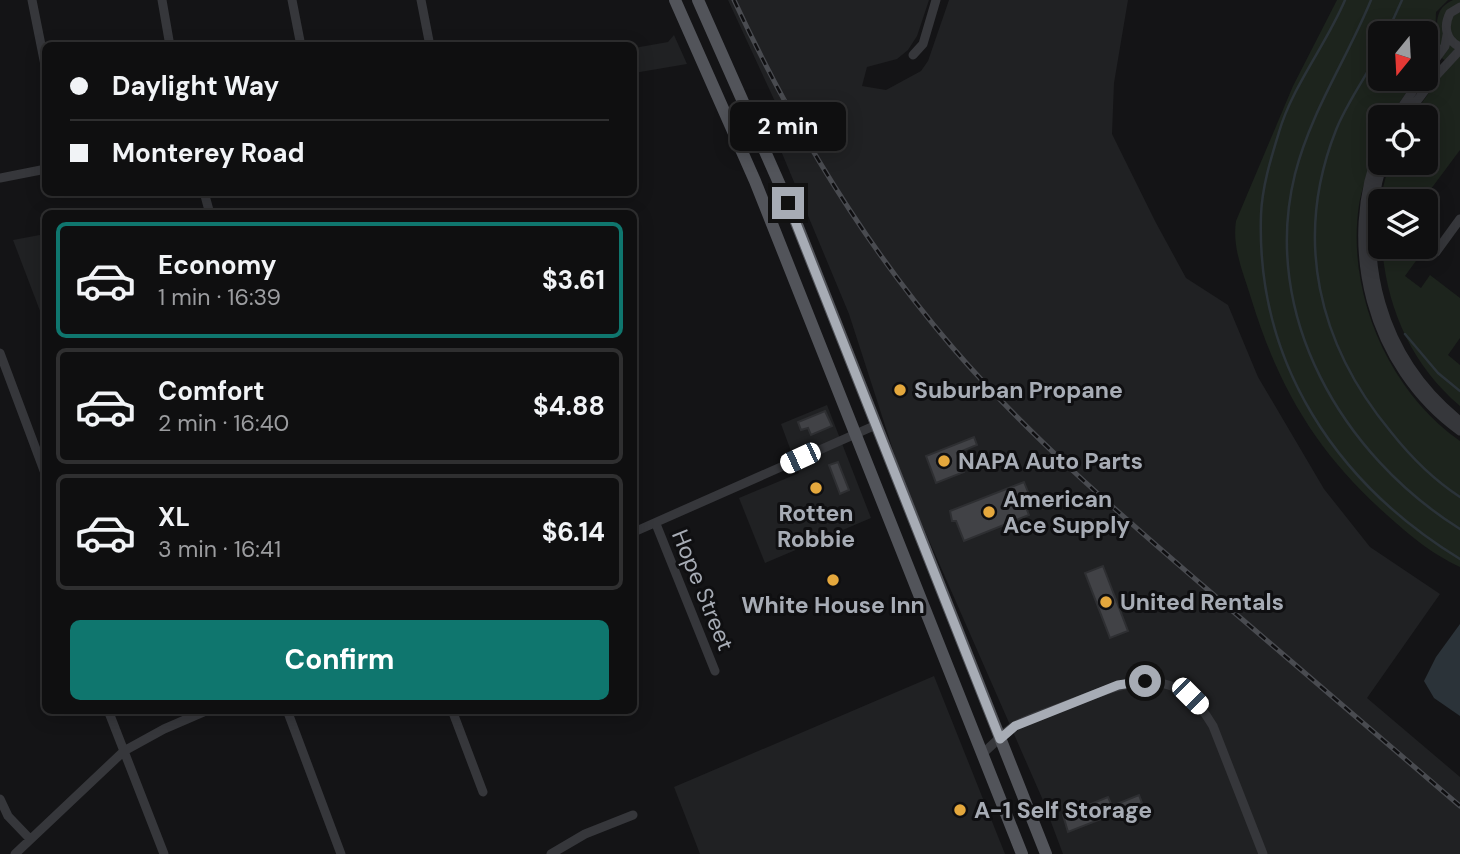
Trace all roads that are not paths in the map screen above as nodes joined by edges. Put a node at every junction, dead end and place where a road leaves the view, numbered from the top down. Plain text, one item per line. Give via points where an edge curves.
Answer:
1 (32, 0) edge
2 (162, 0) edge
3 (292, 0) edge
4 (421, 0) edge
5 (675, 0) edge
6 (698, 0) edge
7 (936, 0) edge
8 (1460, 7) edge
9 (1447, 34) junction
10 (169, 42) edge
11 (300, 42) edge
12 (429, 42) edge
13 (1460, 48) edge
14 (42, 50) edge
15 (913, 55) dead end
16 (1438, 56) edge
17 (1414, 105) edge
18 (758, 137) junction
19 (740, 146) junction
20 (42, 170) edge
21 (1370, 175) edge
22 (1381, 175) edge
23 (0, 178) edge
24 (1460, 219) edge
25 (1438, 249) edge
26 (0, 353) edge
27 (1460, 421) edge
28 (876, 425) junction
29 (1460, 431) edge
30 (855, 433) junction
31 (42, 465) edge
32 (656, 523) junction
33 (637, 531) edge
34 (715, 671) dead end
35 (110, 714) edge
36 (199, 714) edge
37 (288, 714) edge
38 (454, 714) edge
39 (1000, 739) junction
40 (124, 751) junction
41 (983, 753) junction
42 (483, 792) dead end
43 (0, 799) edge
44 (633, 815) dead end
45 (30, 839) junction
46 (15, 854) edge
47 (164, 854) edge
48 (341, 854) edge
49 (551, 854) edge
50 (1022, 854) edge
51 (1046, 854) edge
52 (1263, 854) edge

1 - 14 street
2 - 10 street
3 - 11 street
4 - 12 street
5 - 19 main road
6 - 18 main road
7 - 15 street via 923,44
8 - 9 street via 1447,19
9 - 13 street
9 - 16 street
13 - 17 street
18 - 19 main road
18 - 28 main road
19 - 30 main road
20 - 23 street
21 - 29 street via 1362,228 1371,304 1396,361 1419,395
22 - 27 street via 1371,236 1382,309 1409,366
24 - 25 street
26 - 31 street
28 - 30 street
28 - 39 main road
30 - 32 street
30 - 41 main road
32 - 33 street
32 - 34 street, Hope Street
35 - 40 street
36 - 40 street
37 - 48 street
38 - 42 street
39 - 41 street
39 - 51 main road
39 - 52 street via 1015,726 1118,685 1155,681 1174,686 1197,702 1213,726
40 - 45 street
40 - 47 street
41 - 50 main road
43 - 45 street via 8,816
44 - 49 street
45 - 46 street

